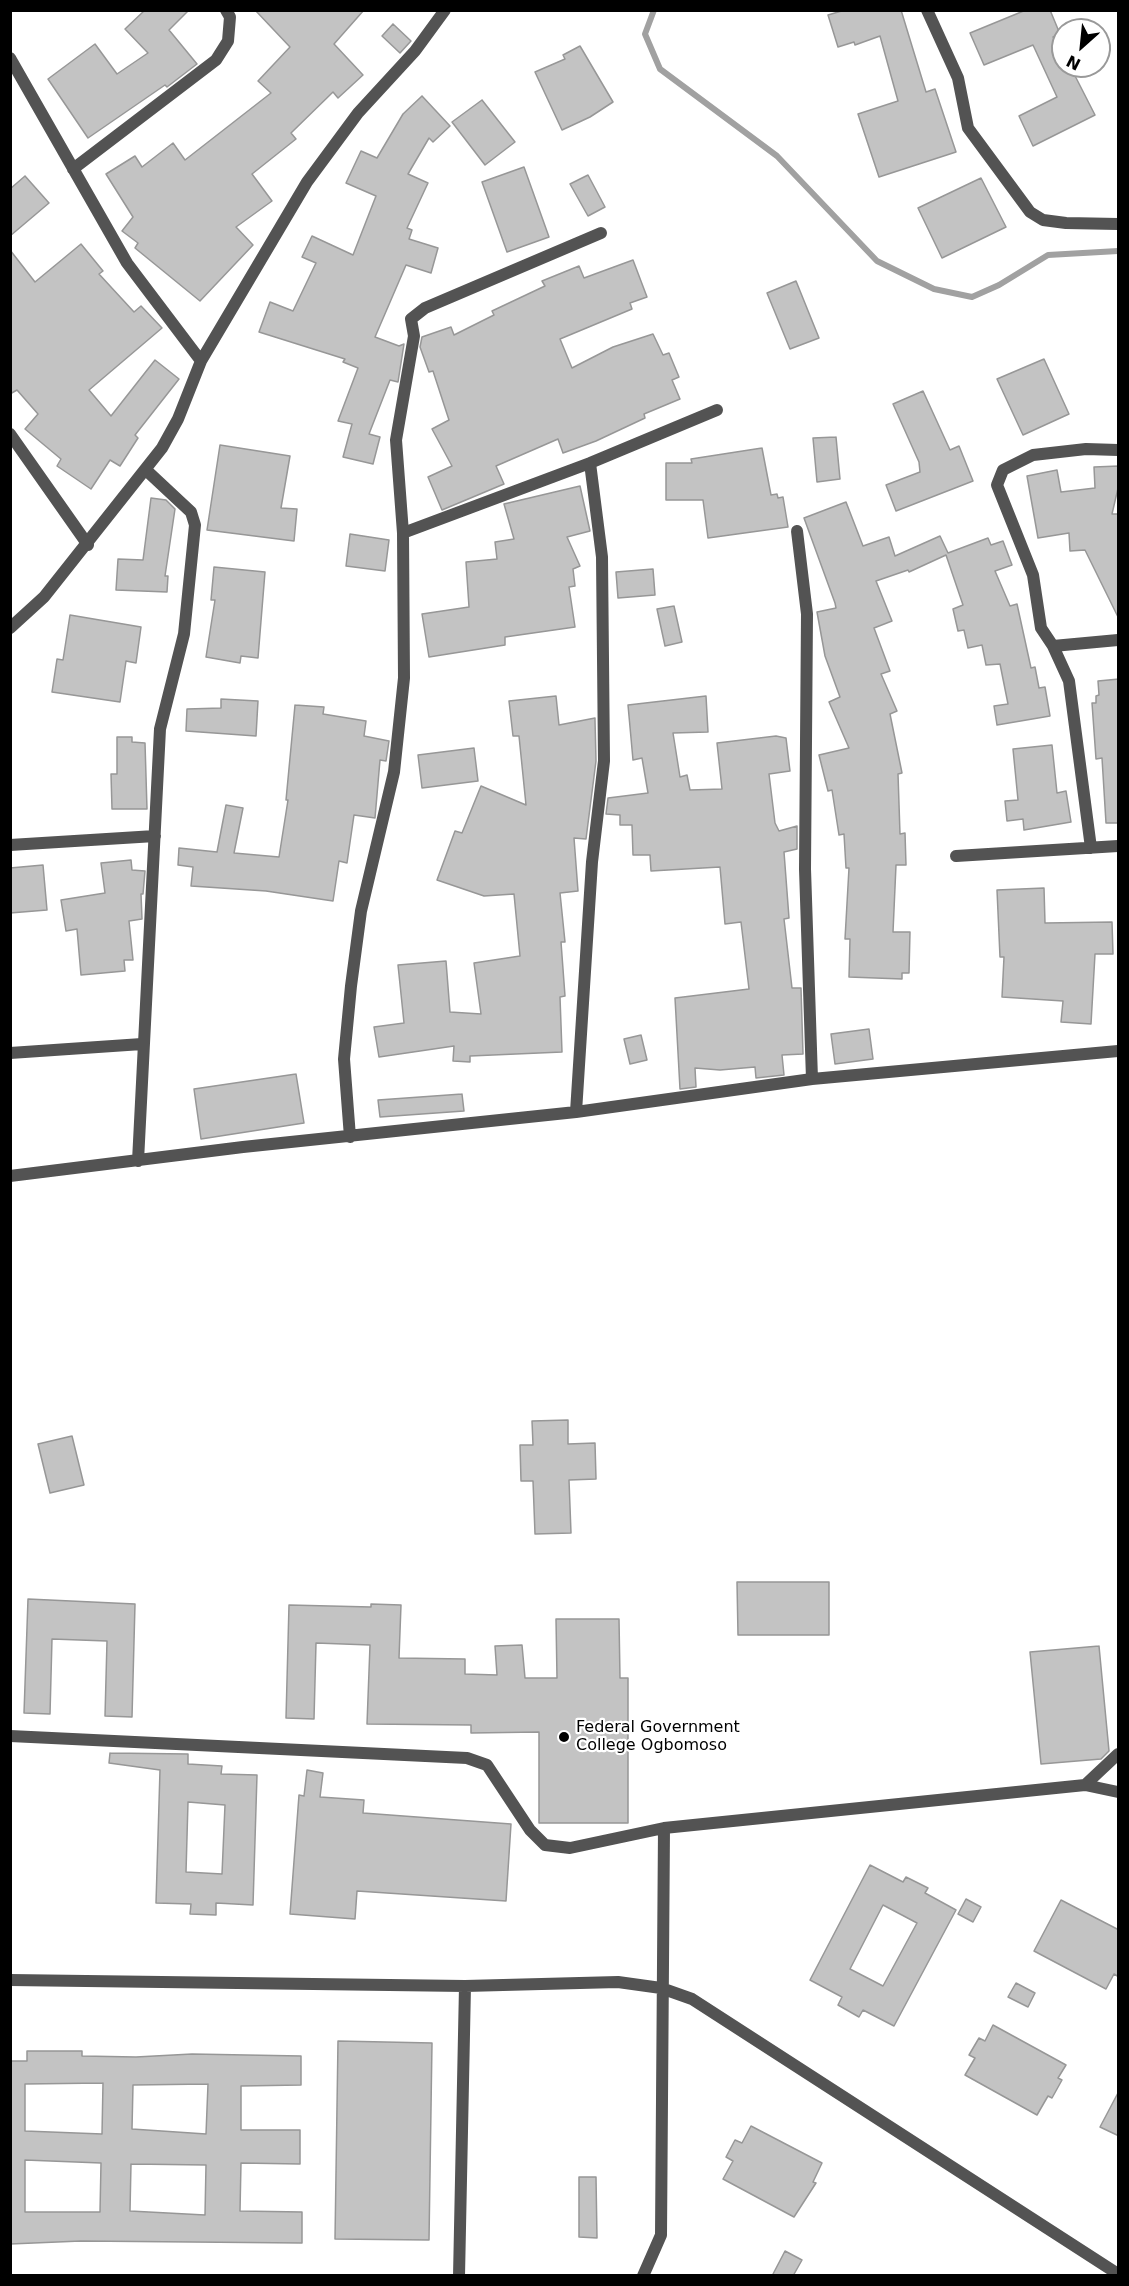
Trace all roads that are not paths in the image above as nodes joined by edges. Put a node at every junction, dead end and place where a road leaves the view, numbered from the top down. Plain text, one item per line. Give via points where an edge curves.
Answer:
1 (226, 10) edge
2 (445, 10) edge
3 (927, 10) edge
4 (10, 58) edge
5 (73, 169) junction
6 (1119, 224) edge
7 (601, 233) dead end
8 (201, 361) junction
9 (717, 410) dead end
10 (10, 434) edge
11 (1119, 450) edge
12 (590, 463) junction
13 (146, 470) junction
14 (797, 531) dead end
15 (403, 533) junction
16 (87, 545) junction
17 (10, 628) edge
18 (1119, 640) edge
19 (1053, 646) junction
20 (155, 836) junction
21 (10, 845) edge
22 (1119, 846) edge
23 (1091, 848) junction
24 (956, 856) dead end
25 (142, 1044) junction
26 (1119, 1051) edge
27 (10, 1053) edge
28 (812, 1078) junction
29 (576, 1112) junction
30 (350, 1137) junction
31 (138, 1161) junction
32 (10, 1176) edge
33 (10, 1736) edge
34 (1119, 1754) edge
35 (1085, 1785) junction
36 (1119, 1791) edge
37 (664, 1828) junction
38 (10, 1980) edge
39 (465, 1986) junction
40 (661, 1988) junction
41 (1119, 2274) edge
42 (459, 2276) edge
43 (643, 2276) edge

1 - 5 street via 230,17 228,41 216,60
2 - 8 street via 358,113 307,182
3 - 6 street via 958,78 968,128 1030,212 1043,220
4 - 5 street
5 - 8 street via 128,263
7 - 15 street via 425,308 411,320 414,336 396,440
8 - 13 street via 178,419
9 - 12 street
10 - 16 street
11 - 19 street via 1033,455 1003,470 997,485 1033,574 1041,628
12 - 15 street
12 - 29 street via 602,557 604,761 592,862
13 - 16 street
13 - 20 street via 191,512 195,525 184,634 160,729
14 - 28 street via 807,614 805,869
15 - 30 street via 404,678 394,772 361,911 351,986 344,1059
16 - 17 street via 44,597
18 - 19 street
19 - 23 street via 1069,681
20 - 21 street
20 - 25 street
22 - 23 street
23 - 24 street
25 - 27 street
25 - 31 street
26 - 28 street
28 - 29 street
29 - 30 street
30 - 31 street
31 - 32 street
33 - 37 street via 467,1758 487,1765 530,1830 546,1845 570,1848
34 - 35 street
35 - 36 street
35 - 37 street
37 - 40 street
38 - 39 street
39 - 40 street via 618,1982
39 - 42 street
40 - 41 street via 692,1999
40 - 43 street via 661,2235

